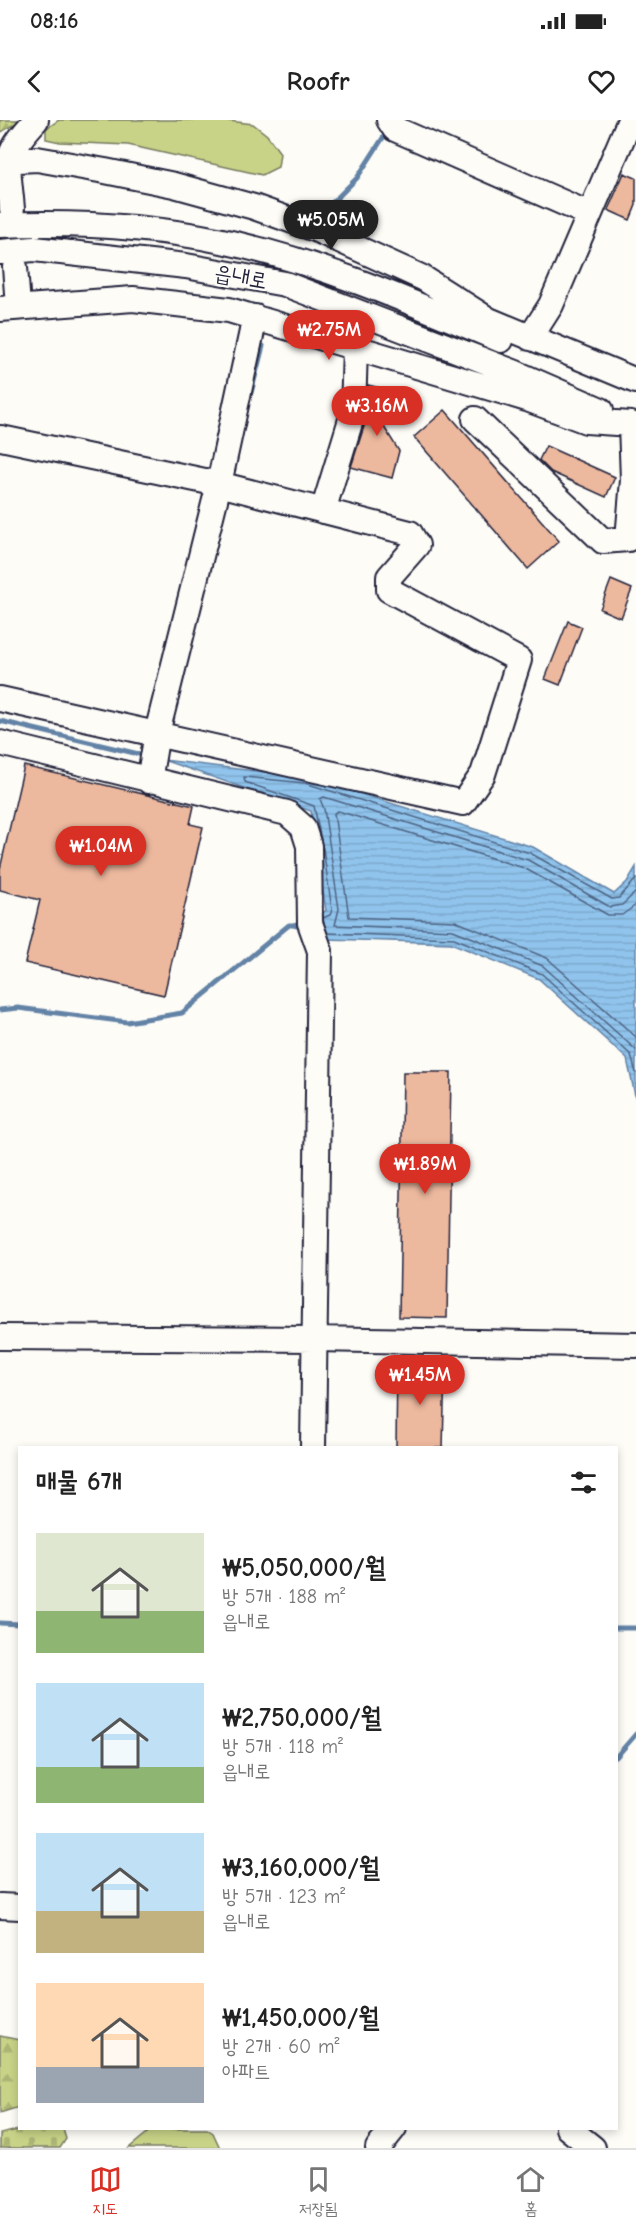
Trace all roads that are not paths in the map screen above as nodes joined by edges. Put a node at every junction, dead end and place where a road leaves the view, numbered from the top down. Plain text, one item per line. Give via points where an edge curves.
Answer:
1 (36, 120) edge
2 (630, 120) edge
3 (392, 124) edge
4 (4, 160) edge
5 (589, 214) junction
6 (6, 217) edge
7 (8, 259) edge
8 (9, 308) edge
9 (255, 317) junction
10 (530, 338) junction
11 (355, 347) junction
12 (636, 381) edge
13 (636, 398) edge
14 (475, 418) dead end
15 (634, 425) edge
16 (1, 438) edge
17 (219, 484) junction
18 (322, 511) junction
19 (0, 699) edge
20 (157, 733) junction
21 (0, 743) edge
22 (149, 781) junction
23 (0, 1337) edge
24 (315, 1339) junction
25 (636, 1345) edge
26 (313, 1446) edge
27 (0, 1906) edge
28 (18, 1906) edge
29 (392, 2130) edge
30 (570, 2130) edge
31 (378, 2148) edge
32 (593, 2148) edge

1 - 4 street
2 - 5 street
3 - 5 street
4 - 6 street
4 - 10 street via 37,159 105,171 255,207 315,229 423,278 489,320
5 - 10 street via 551,305
6 - 13 street, 읍내로 via 165,232 222,241 287,258 446,318
7 - 8 street
7 - 15 street, 읍내로 via 34,249 186,266 285,284 516,373
8 - 9 street via 134,299
9 - 11 street
9 - 17 street
10 - 12 street
11 - 15 street via 586,421
11 - 18 street via 353,413
14 - 15 street via 603,541 628,538
16 - 17 street
17 - 18 street
17 - 20 street
18 - 20 street via 410,533 417,545 389,578 389,590 519,660 483,774 463,803
19 - 20 street
20 - 22 street
21 - 22 street
22 - 24 street via 287,813 303,827 309,846 310,923 320,951
23 - 24 street
24 - 25 street
24 - 26 street
27 - 28 street
29 - 31 street
30 - 32 street

